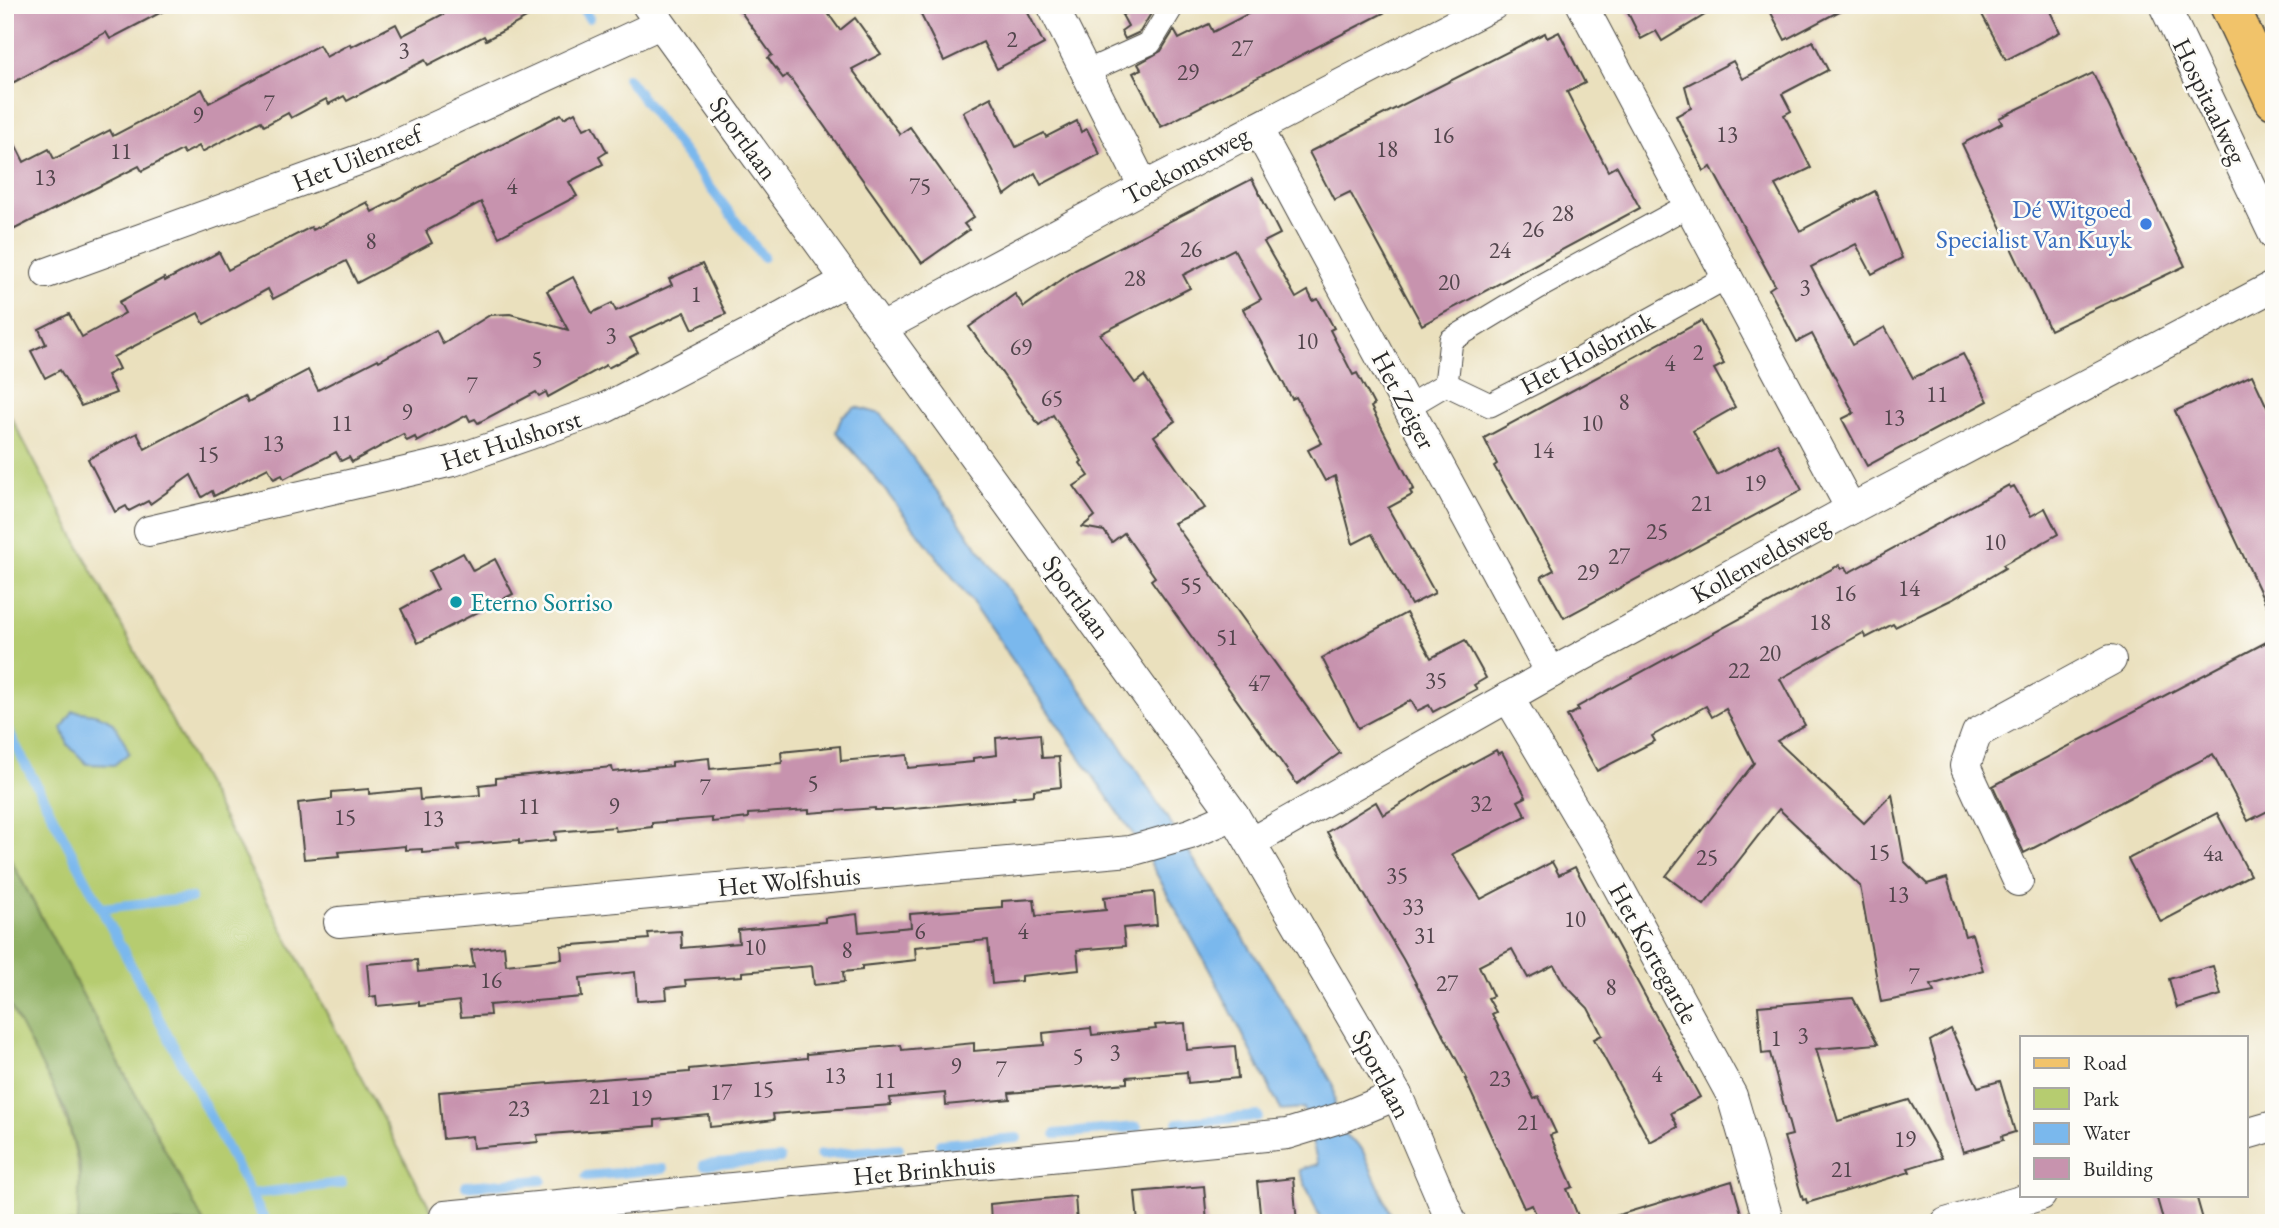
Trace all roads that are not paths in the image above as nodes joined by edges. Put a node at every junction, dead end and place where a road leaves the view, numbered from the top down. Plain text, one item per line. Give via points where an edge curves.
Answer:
1 (1052, 5) edge
2 (1173, 5) edge
3 (1493, 5) edge
4 (1582, 5) edge
5 (2164, 5) edge
6 (2229, 5) edge
7 (653, 14) edge
8 (1086, 72) junction
9 (2274, 100) edge
10 (1257, 128) junction
11 (1144, 187) junction
12 (1689, 205) junction
13 (2274, 235) edge
14 (47, 273) dead end
15 (1727, 277) junction
16 (847, 280) junction
17 (2274, 286) edge
18 (882, 328) junction
19 (1446, 384) junction
20 (1407, 407) junction
21 (1851, 509) junction
22 (149, 531) dead end
23 (2111, 660) dead end
24 (1550, 673) junction
25 (1508, 697) junction
26 (1234, 815) junction
27 (1252, 842) junction
28 (2018, 881) dead end
29 (339, 922) dead end
30 (1397, 1095) junction
31 (2274, 1126) edge
32 (2248, 1133) edge
33 (2038, 1196) edge
34 (445, 1216) dead end
35 (1452, 1223) edge
36 (1769, 1223) edge
37 (1946, 1223) edge

1 - 8 street
2 - 8 street via 1150,43
3 - 10 street, Toekomstweg
4 - 12 street
5 - 13 street, Hospitaalweg
6 - 9 main road
7 - 14 street, Het Uilenreef via 383,151
7 - 16 street, Sportlaan
8 - 11 street
10 - 11 street, Toekomstweg
10 - 20 street, Het Zeiger
11 - 18 street, Toekomstweg
12 - 15 street
12 - 19 street via 1451,340
15 - 19 street, Het Holsbrink via 1490,405
15 - 21 street
16 - 18 street, Sportlaan
16 - 22 street, Het Hulshorst via 605,408 453,461
17 - 21 street, Kollenveldsweg
18 - 26 street, Sportlaan
19 - 20 street
20 - 24 street, Het Zeiger
21 - 24 street, Kollenveldsweg
23 - 28 street via 1977,733 1965,766
24 - 25 street, Kollenveldsweg
25 - 27 street, Kollenveldsweg
25 - 36 street, Het Kortegarde via 1596,846 1732,1096
26 - 27 street, Sportlaan
26 - 29 street, Het Wolfshuis via 1190,834 1130,850
27 - 30 street, Sportlaan
30 - 34 street, Het Brinkhuis via 1287,1134
30 - 35 street, Sportlaan
31 - 32 street
33 - 37 street

